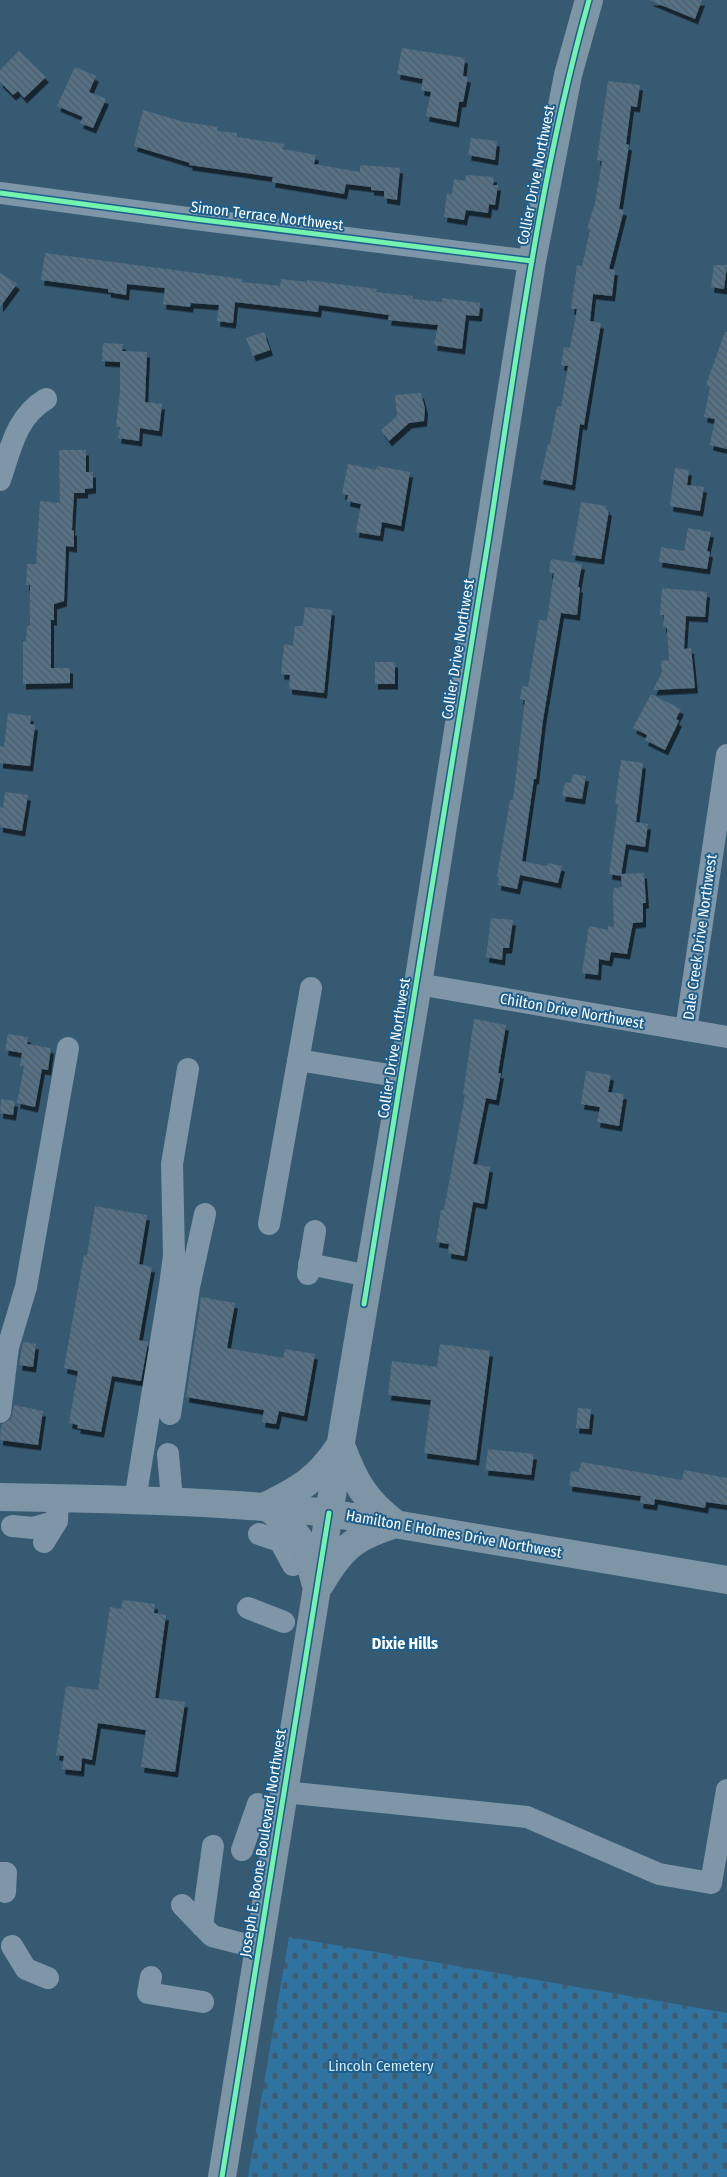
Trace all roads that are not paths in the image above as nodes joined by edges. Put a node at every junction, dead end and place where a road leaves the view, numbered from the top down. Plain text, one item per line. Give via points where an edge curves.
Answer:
1 (589, 0) edge
2 (0, 192) edge
3 (532, 261) junction
4 (46, 399) dead end
5 (0, 480) edge
6 (727, 756) edge
7 (418, 984) junction
8 (311, 988) dead end
9 (686, 1030) junction
10 (727, 1038) edge
11 (68, 1048) dead end
12 (298, 1060) junction
13 (188, 1069) dead end
14 (402, 1077) junction
15 (205, 1214) dead end
16 (269, 1224) dead end
17 (315, 1230) dead end
18 (369, 1276) junction
19 (0, 1412) edge
20 (170, 1414) dead end
21 (341, 1444) junction
22 (168, 1454) dead end
23 (135, 1500) junction
24 (172, 1500) junction
25 (266, 1506) junction
26 (10, 1509) edge
27 (58, 1509) junction
28 (329, 1513) junction
29 (396, 1524) junction
30 (258, 1534) dead end
31 (44, 1542) dead end
32 (292, 1566) dead end
33 (727, 1580) edge
34 (316, 1591) junction
35 (248, 1608) dead end
36 (284, 1622) dead end
37 (727, 1790) edge
38 (284, 1792) junction
39 (258, 1804) dead end
40 (250, 1827) junction
41 (277, 1836) junction
42 (213, 1846) dead end
43 (242, 1850) dead end
44 (719, 1884) edge
45 (182, 1906) dead end
46 (202, 1926) junction
47 (12, 1946) dead end
48 (259, 1948) junction
49 (151, 1976) dead end
50 (48, 1978) dead end
51 (203, 2002) dead end
52 (222, 2177) edge

1 - 3 main road, Collier Drive Northwest via 568,75
2 - 3 street, Simon Terrace Northwest
3 - 7 main road, Collier Drive Northwest
4 - 5 street via 31,408 21,422
6 - 9 street, Dale Creek Drive Northwest
7 - 9 street, Chilton Drive Northwest
7 - 14 main road, Collier Drive Northwest
8 - 12 street
9 - 10 street, Chilton Drive Northwest
11 - 19 street via 26,1287 8,1347
12 - 14 street
12 - 16 street
13 - 23 street via 172,1164 174,1255
14 - 18 main road, Collier Drive Northwest
15 - 20 street via 189,1287
17 - 18 street via 309,1269
18 - 21 main road, Collier Drive Northwest
21 - 25 main road via 325,1469 310,1482
21 - 28 main road, Collier Drive Northwest
21 - 29 main road via 351,1473 364,1496
22 - 24 street
23 - 24 main road, Hamilton E Holmes Drive Northwest
23 - 27 main road, Hamilton E Holmes Drive Northwest
24 - 25 main road, Hamilton E Holmes Drive Northwest
25 - 28 main road, Hamilton E Holmes Drive Northwest
25 - 34 main road via 300,1537 310,1558
26 - 27 main road, Hamilton E Holmes Drive Northwest
27 - 31 street
28 - 29 main road, Hamilton E Holmes Drive Northwest
28 - 34 main road, Joseph E. Boone Boulevard Northwest
29 - 33 main road, Hamilton E Holmes Drive Northwest
29 - 34 main road via 369,1533 351,1544 336,1558
30 - 32 street via 280,1541
34 - 38 main road, Joseph E. Boone Boulevard Northwest
35 - 36 street
37 - 44 street
38 - 41 main road, Joseph E. Boone Boulevard Northwest
38 - 44 street via 527,1817 658,1874
39 - 40 street
40 - 41 street
40 - 43 street
41 - 48 main road, Joseph E. Boone Boulevard Northwest
42 - 46 street
45 - 46 street
46 - 48 street via 212,1936
47 - 50 street via 26,1969
48 - 52 main road, Joseph E. Boone Boulevard Northwest
49 - 51 street via 148,1993

